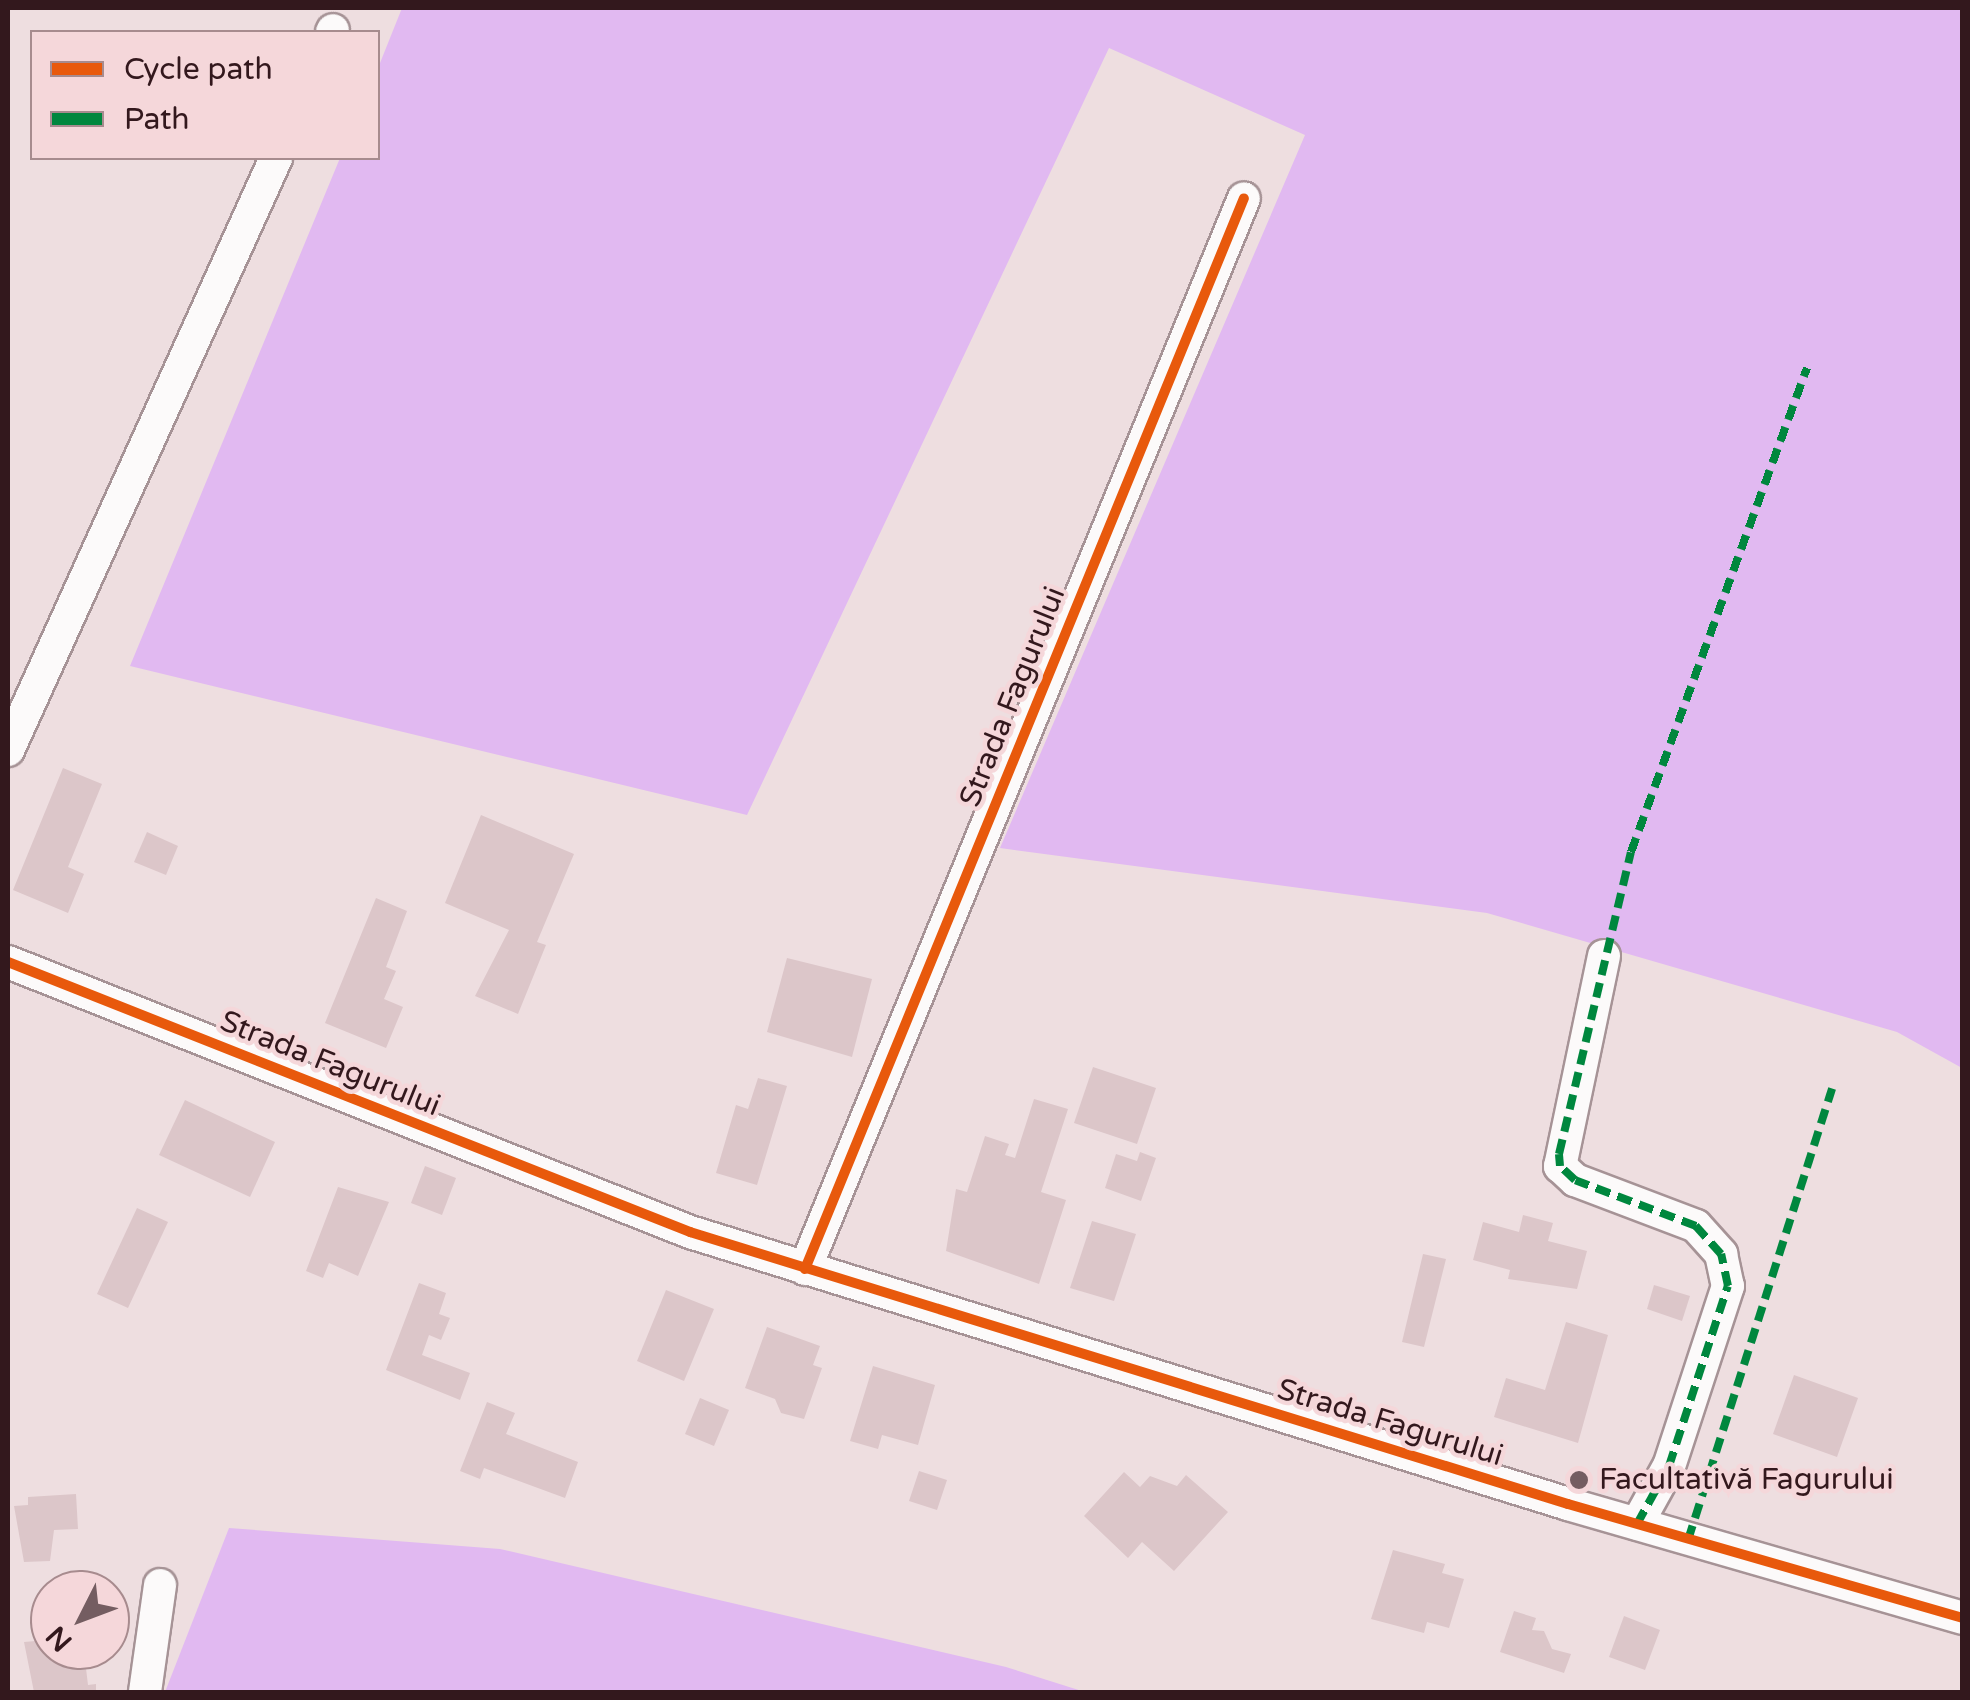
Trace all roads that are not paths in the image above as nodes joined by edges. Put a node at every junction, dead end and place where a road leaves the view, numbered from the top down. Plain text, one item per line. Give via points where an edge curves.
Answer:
1 (275, 160) edge
2 (1244, 198) dead end
3 (8, 750) edge
4 (1604, 956) dead end
5 (8, 962) edge
6 (805, 1270) junction
7 (1637, 1524) junction
8 (160, 1585) dead end
9 (1962, 1618) edge
10 (145, 1692) edge

1 - 3 street
2 - 6 street, Strada Fagurului
4 - 7 street via 1560,1166 1575,1180 1696,1226 1720,1254 1728,1286 1669,1466
5 - 6 street, Strada Fagurului via 690,1232
6 - 7 street, Strada Fagurului
7 - 9 street, Strada Fagurului
8 - 10 street

